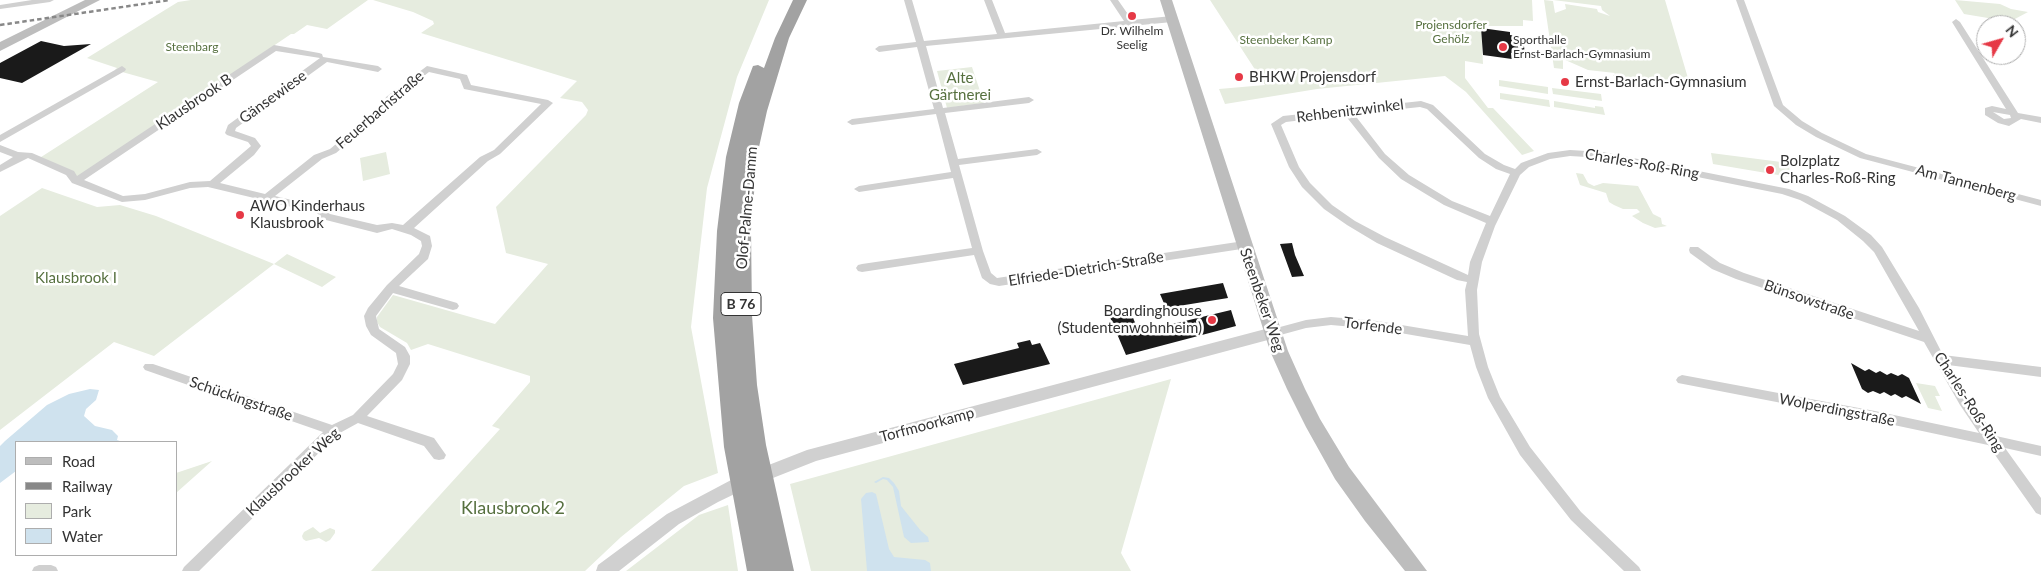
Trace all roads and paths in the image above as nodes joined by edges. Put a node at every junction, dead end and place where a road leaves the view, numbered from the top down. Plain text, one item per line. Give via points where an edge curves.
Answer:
1 (50, 0) edge
2 (82, 0) edge
3 (94, 0) edge
4 (787, 0) edge
5 (800, 0) edge
6 (908, 0) edge
7 (988, 0) edge
8 (1114, 0) edge
9 (1166, 0) edge
10 (1740, 0) edge
11 (0, 7) edge
12 (1172, 19) junction
13 (1129, 22) junction
14 (1956, 22) dead end
15 (1002, 35) junction
16 (0, 40) edge
17 (921, 44) junction
18 (0, 47) edge
19 (879, 49) dead end
20 (319, 56) dead end
21 (122, 69) dead end
22 (378, 69) dead end
23 (1029, 100) dead end
24 (940, 111) junction
25 (1347, 112) junction
26 (2041, 120) edge
27 (852, 122) dead end
28 (0, 139) edge
29 (0, 148) edge
30 (1037, 152) dead end
31 (23, 155) junction
32 (954, 163) junction
33 (0, 169) edge
34 (1516, 173) junction
35 (957, 174) junction
36 (76, 181) junction
37 (212, 185) junction
38 (859, 188) dead end
39 (267, 197) junction
40 (2041, 203) edge
41 (1492, 221) junction
42 (406, 229) junction
43 (1244, 245) junction
44 (1694, 250) dead end
45 (978, 252) junction
46 (862, 268) dead end
47 (1473, 280) junction
48 (391, 288) junction
49 (453, 306) dead end
50 (1273, 333) junction
51 (1929, 339) junction
52 (1474, 341) junction
53 (1939, 359) junction
54 (149, 367) dead end
55 (2041, 372) edge
56 (1682, 380) dead end
57 (357, 418) junction
58 (333, 430) junction
59 (1991, 440) junction
60 (2041, 452) edge
61 (439, 455) dead end
62 (2041, 509) edge
63 (39, 571) edge
64 (51, 571) edge
65 (189, 571) edge
66 (605, 571) edge
67 (759, 571) edge
68 (782, 571) edge
69 (1417, 571) edge
70 (1634, 571) edge

1 - 11 street
2 - 16 main road
3 - 18 main road
4 - 67 highway, Olof-Palme-Damm / B 76 via 769,39 747,103 734,157 726,231 723,318 727,374 735,447
5 - 68 highway, Olof-Palme-Damm / B 76 via 782,38 759,111 749,156 742,230 747,385 757,453
6 - 17 street, Elfriede-Dietrich-Straße
7 - 15 street
8 - 13 street
9 - 12 main road, Steenbeker Weg
10 - 40 street, Am Tannenberg via 1779,106 1799,122 1855,153
12 - 13 street
12 - 43 main road, Steenbeker Weg
13 - 15 street
14 - 26 street via 2014,114
15 - 17 street
17 - 19 street
17 - 24 street, Elfriede-Dietrich-Straße
20 - 36 street, Klausbrook B via 274,48
21 - 28 street
22 - 37 street, Gänsewiese via 325,59 231,127 230,133 252,140 256,146
23 - 24 street
24 - 27 street
24 - 32 street, Elfriede-Dietrich-Straße
25 - 34 street, Rehbenitzwinkel via 1424,105 1482,156
25 - 41 street via 1382,156 1405,177 1443,201
25 - 47 street, Rehbenitzwinkel via 1277,122 1288,155 1303,181 1328,206 1361,230
29 - 31 street, Klausbrooker Weg
30 - 32 street
31 - 33 street
31 - 36 street, Klausbrooker Weg via 70,173
32 - 35 street, Elfriede-Dietrich-Straße
34 - 41 street
34 - 51 street, Charles-Roß-Ring via 1525,165 1548,156 1583,153 1732,180 1804,198 1835,213 1867,238 1885,261
35 - 38 street
35 - 45 street, Elfriede-Dietrich-Straße
36 - 37 street, Klausbrooker Weg via 116,198 128,199 190,185
37 - 39 street, Klausbrooker Weg
39 - 42 street, Klausbrooker Weg via 321,210 326,217 368,227
39 - 42 street, Feuerbachstraße via 318,157 333,151 426,69 464,77 467,87 548,104
41 - 47 street via 1476,262
42 - 48 street, Klausbrooker Weg via 426,239 427,249 415,268
43 - 45 street, Elfriede-Dietrich-Straße via 999,282 986,275
43 - 50 main road, Steenbeker Weg
44 - 51 street, Bünsowstraße via 1716,266 1740,276
45 - 46 street
47 - 52 street
48 - 49 street
48 - 57 street, Klausbrooker Weg via 372,311 370,321 375,332 401,350 404,364 398,377
50 - 52 street, Torfende via 1331,321
50 - 66 street, Torfmoorkamp via 792,463 739,484 672,519
50 - 69 main road, Steenbeker Weg via 1292,382 1342,473
51 - 53 street, Charles-Roß-Ring
52 - 70 street via 1494,398 1525,451 1576,516
53 - 55 street
53 - 59 street, Charles-Roß-Ring
54 - 58 street, Schückingstraße
56 - 59 street, Wolperdingstraße
57 - 58 street, Klausbrooker Weg
57 - 61 street via 429,442
58 - 65 street, Klausbrooker Weg
59 - 60 street, Wolperdingstraße
59 - 62 street, Charles-Roß-Ring
63 - 64 street

